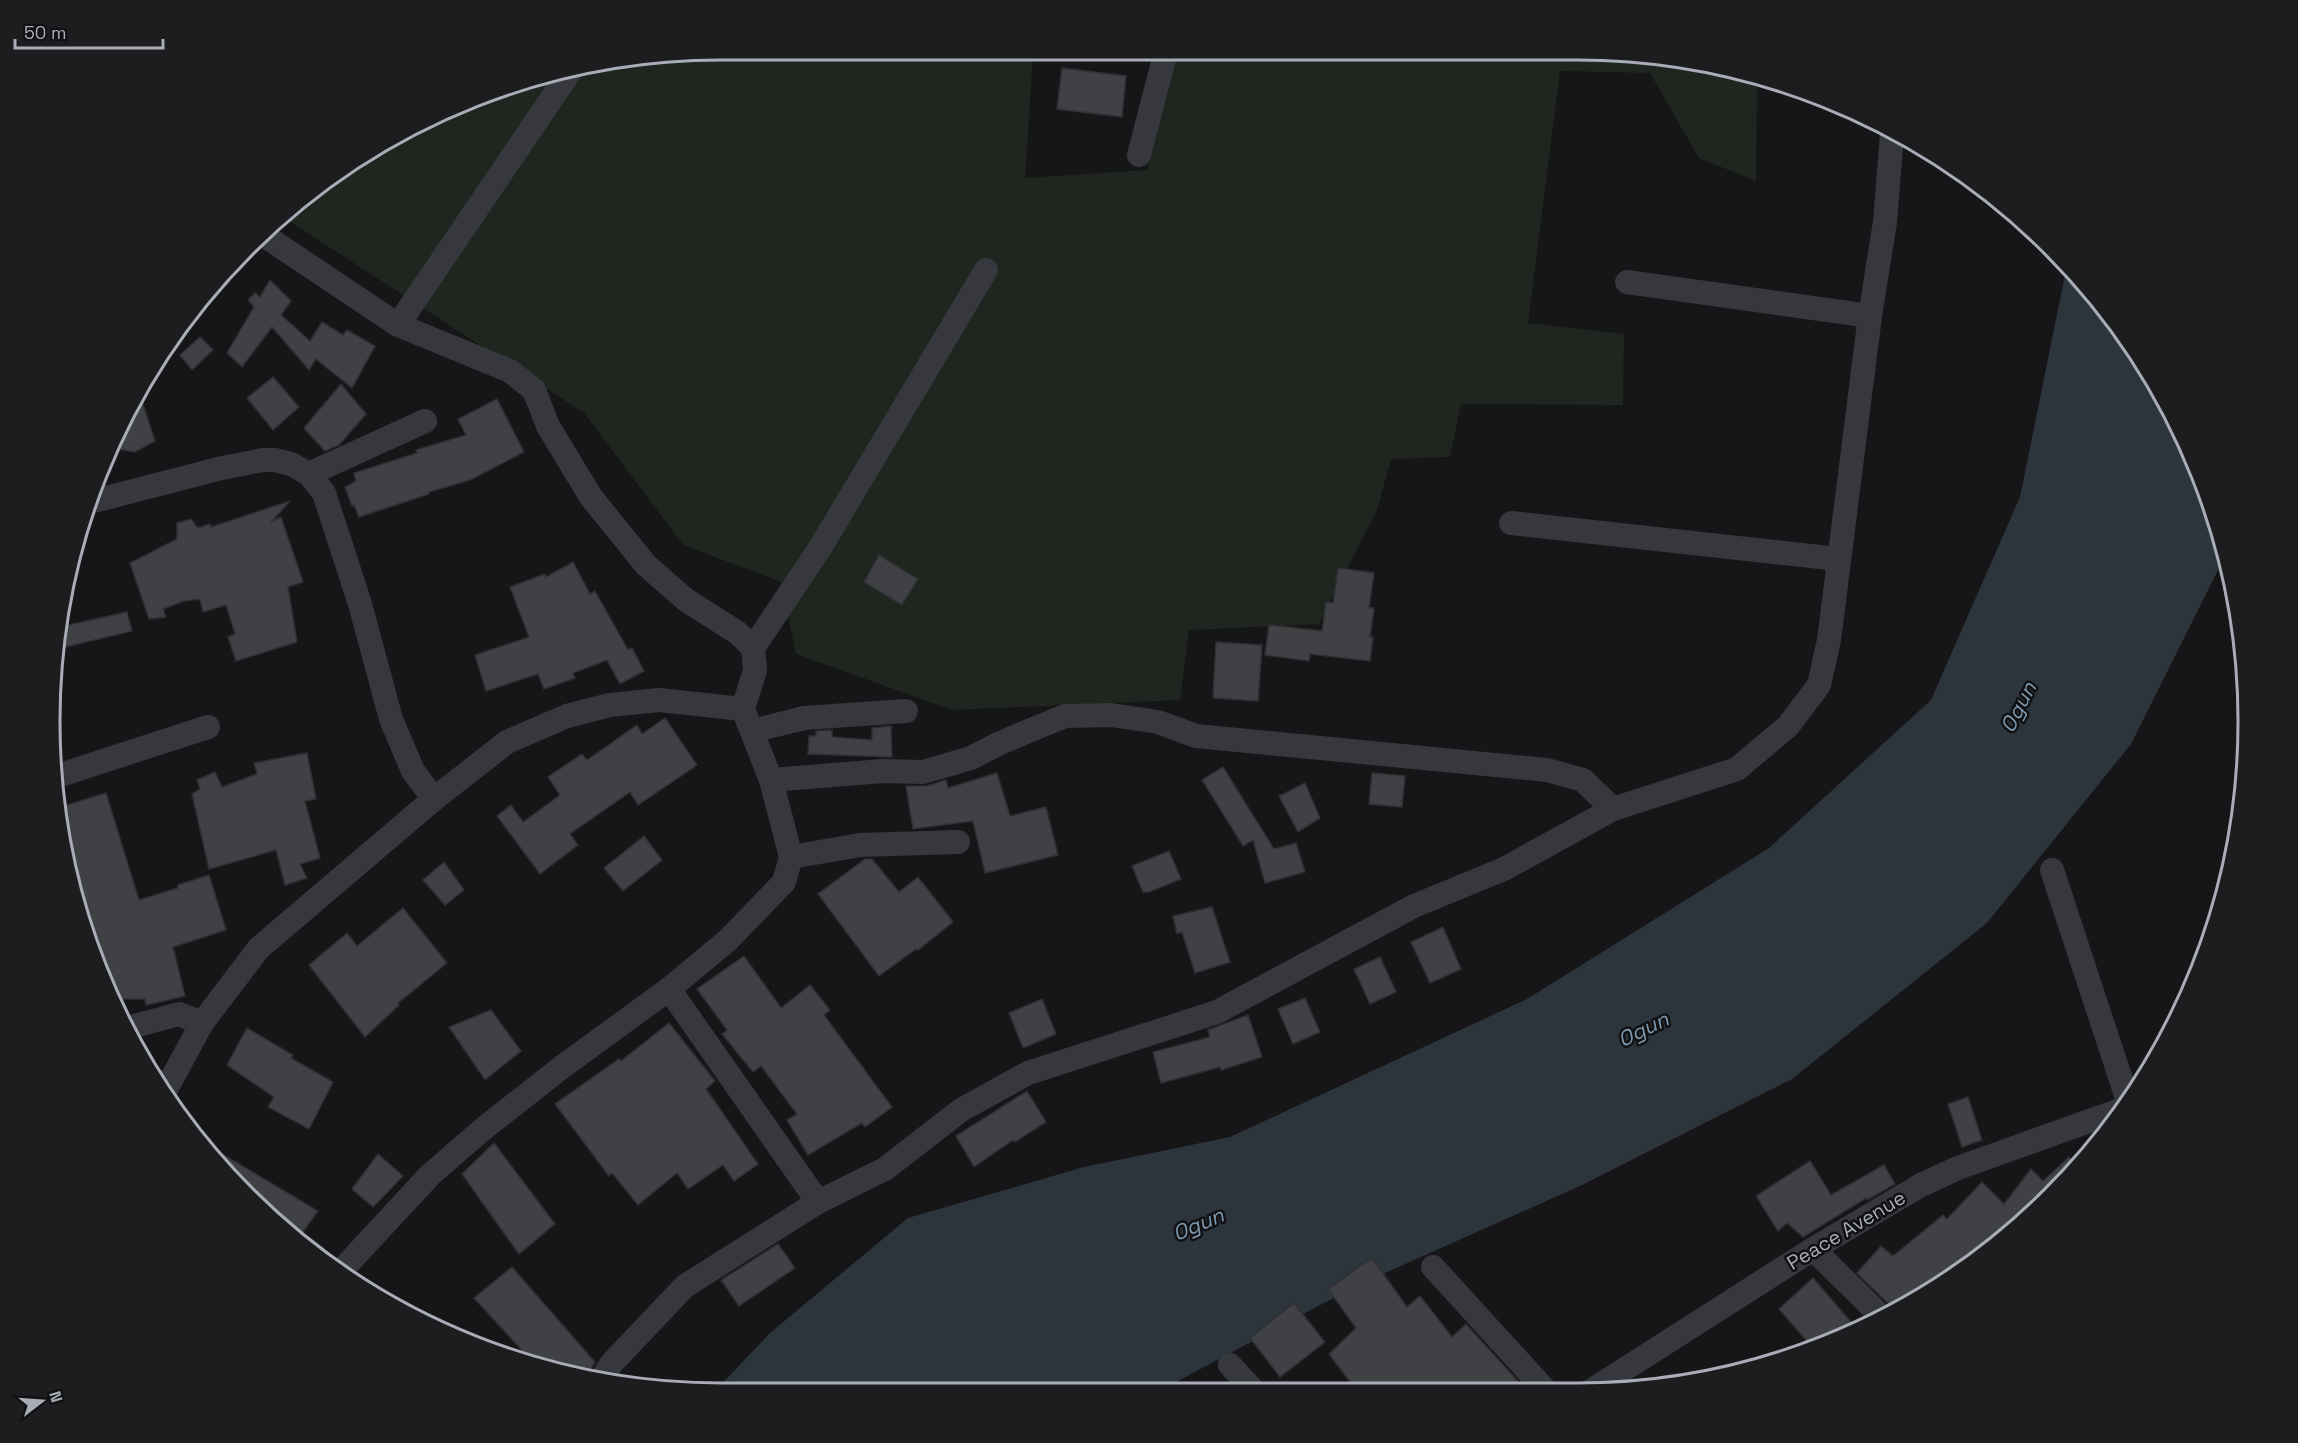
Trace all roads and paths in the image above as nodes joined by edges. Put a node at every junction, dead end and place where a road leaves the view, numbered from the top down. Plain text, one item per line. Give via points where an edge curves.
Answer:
1 (1164, 60) edge
2 (565, 80) edge
3 (1891, 140) edge
4 (1140, 155) dead end
5 (269, 239) edge
6 (986, 270) dead end
7 (1627, 282) dead end
8 (1870, 316) junction
9 (398, 325) junction
10 (425, 421) dead end
11 (309, 474) junction
12 (98, 500) edge
13 (1511, 523) dead end
14 (1838, 559) junction
15 (753, 648) junction
16 (906, 711) dead end
17 (747, 720) junction
18 (208, 727) dead end
19 (62, 774) edge
20 (771, 780) junction
21 (434, 799) junction
22 (1613, 809) junction
23 (958, 842) dead end
24 (791, 857) junction
25 (2052, 870) dead end
26 (669, 989) junction
27 (202, 1023) junction
28 (135, 1026) edge
29 (169, 1085) edge
30 (2125, 1092) edge
31 (2108, 1114) edge
32 (818, 1202) junction
33 (1813, 1249) junction
34 (346, 1266) edge
35 (1433, 1267) dead end
36 (1875, 1311) edge
37 (1230, 1365) dead end
38 (606, 1372) edge
39 (1604, 1382) edge
40 (1247, 1383) edge
41 (1539, 1383) edge

1 - 4 street
2 - 9 street
3 - 8 street via 1885,222
5 - 9 street
6 - 15 street via 820,548
7 - 8 street
8 - 14 street
9 - 15 street via 510,371 534,390 548,426 591,497 646,565 686,600 738,633
10 - 11 street
11 - 12 street via 291,464 263,460
11 - 21 street via 324,493 391,719 413,771
13 - 14 street
14 - 22 street via 1829,640 1819,685 1788,726 1737,769
15 - 17 street via 755,670
16 - 17 street
17 - 20 street
17 - 21 street via 659,700 610,705 567,716 507,742
18 - 19 street
20 - 22 street via 883,771 923,772 970,758 1065,716 1111,715 1158,722 1196,736 1547,770 1583,780
20 - 24 street
21 - 27 street via 260,948
22 - 32 street via 1504,869 1414,906 1217,1012 1028,1073 962,1110 885,1169
23 - 24 street via 860,845
24 - 26 street via 784,882 728,940
25 - 30 street
26 - 32 street
26 - 34 street via 483,1129 422,1183
27 - 28 street via 179,1014
27 - 29 street
31 - 33 street, Peace Avenue via 1958,1168 1921,1185
32 - 38 street via 685,1286
33 - 36 street
33 - 39 street, Peace Avenue
35 - 41 street
37 - 40 street

